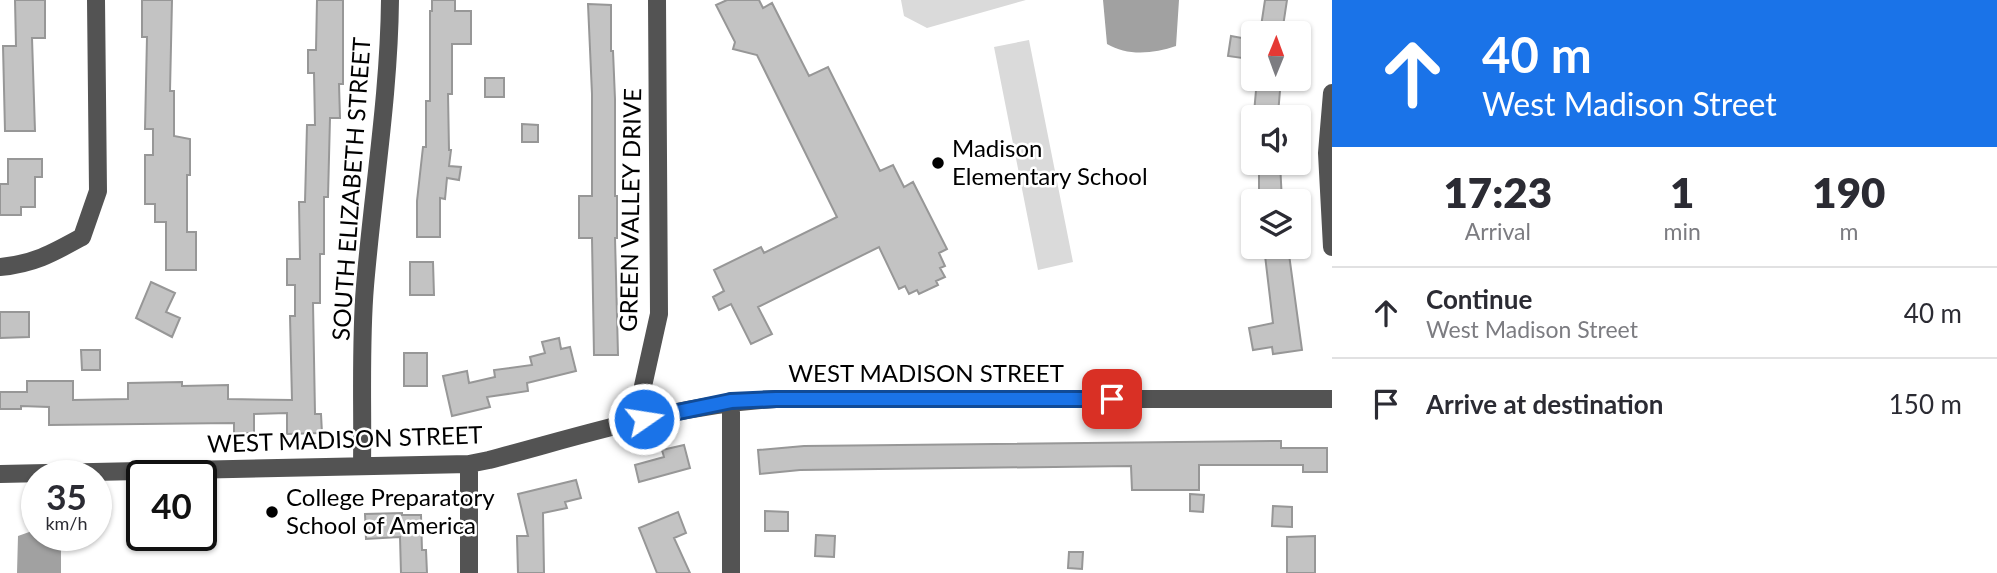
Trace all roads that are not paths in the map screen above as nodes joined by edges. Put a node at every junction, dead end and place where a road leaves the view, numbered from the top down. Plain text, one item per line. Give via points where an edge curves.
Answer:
1 (96, 0) edge
2 (390, 0) edge
3 (657, 0) edge
4 (1332, 93) edge
5 (1332, 247) edge
6 (0, 267) edge
7 (1332, 399) edge
8 (731, 401) junction
9 (644, 419) junction
10 (469, 464) junction
11 (362, 466) junction
12 (0, 474) edge
13 (469, 573) edge
14 (731, 573) edge

1 - 6 street via 98,191 92,212 82,237 44,258
2 - 11 street, SOUTH ELIZABETH STREET via 386,84 364,289
3 - 9 street, GREEN VALLEY DRIVE via 659,314 643,386
4 - 5 street via 1327,153
7 - 8 street, WEST MADISON STREET
8 - 9 street, WEST MADISON STREET
8 - 14 street
9 - 10 street, WEST MADISON STREET
10 - 11 street, WEST MADISON STREET
10 - 13 street
11 - 12 street, WEST MADISON STREET

